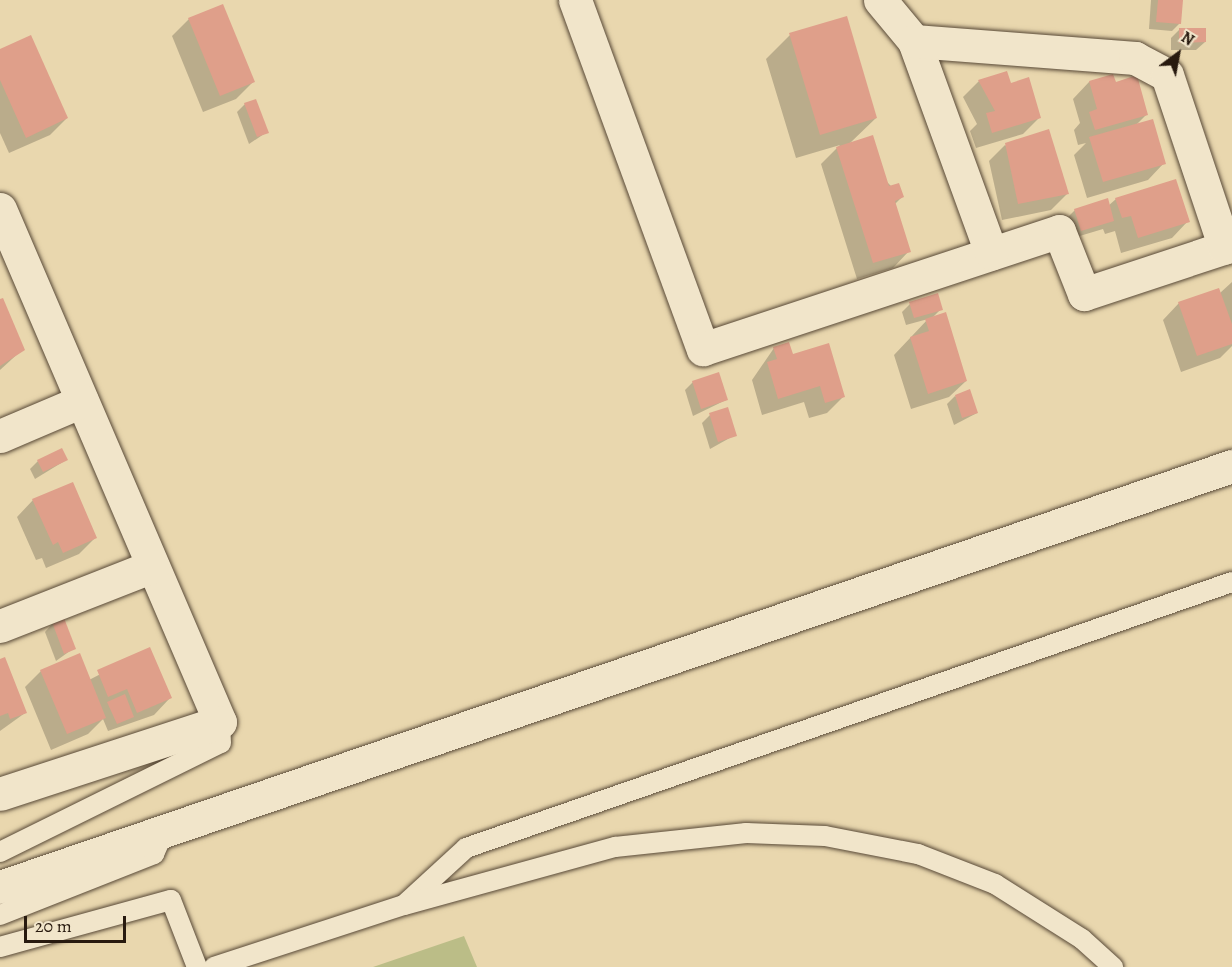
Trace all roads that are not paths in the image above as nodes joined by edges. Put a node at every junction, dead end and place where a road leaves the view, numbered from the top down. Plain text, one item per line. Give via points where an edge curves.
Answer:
1 (575, 0) edge
2 (880, 0) edge
3 (914, 41) junction
4 (2, 219) edge
5 (1228, 246) edge
6 (991, 253) junction
7 (82, 401) junction
8 (0, 436) edge
9 (1232, 466) edge
10 (153, 566) junction
11 (1232, 582) edge
12 (0, 626) edge
13 (220, 722) junction
14 (0, 794) edge
15 (163, 834) junction
16 (0, 852) edge
17 (0, 887) edge
18 (404, 905) junction
19 (0, 915) edge
20 (0, 947) edge
21 (198, 967) edge
22 (214, 967) edge
23 (1113, 967) edge

1 - 6 street via 703,349
2 - 3 street
3 - 5 street via 1136,58 1167,75
3 - 6 street
4 - 7 street
5 - 6 street via 1084,294 1059,231
7 - 8 street
7 - 10 street
9 - 15 street via 422,740
10 - 12 street
10 - 13 street
11 - 18 lane via 466,848
13 - 14 street
13 - 16 lane via 221,743
15 - 17 street
15 - 19 lane via 154,854
18 - 22 lane
18 - 23 lane via 615,847 746,833 825,836 918,854 995,884 1082,939
20 - 21 lane via 171,900

